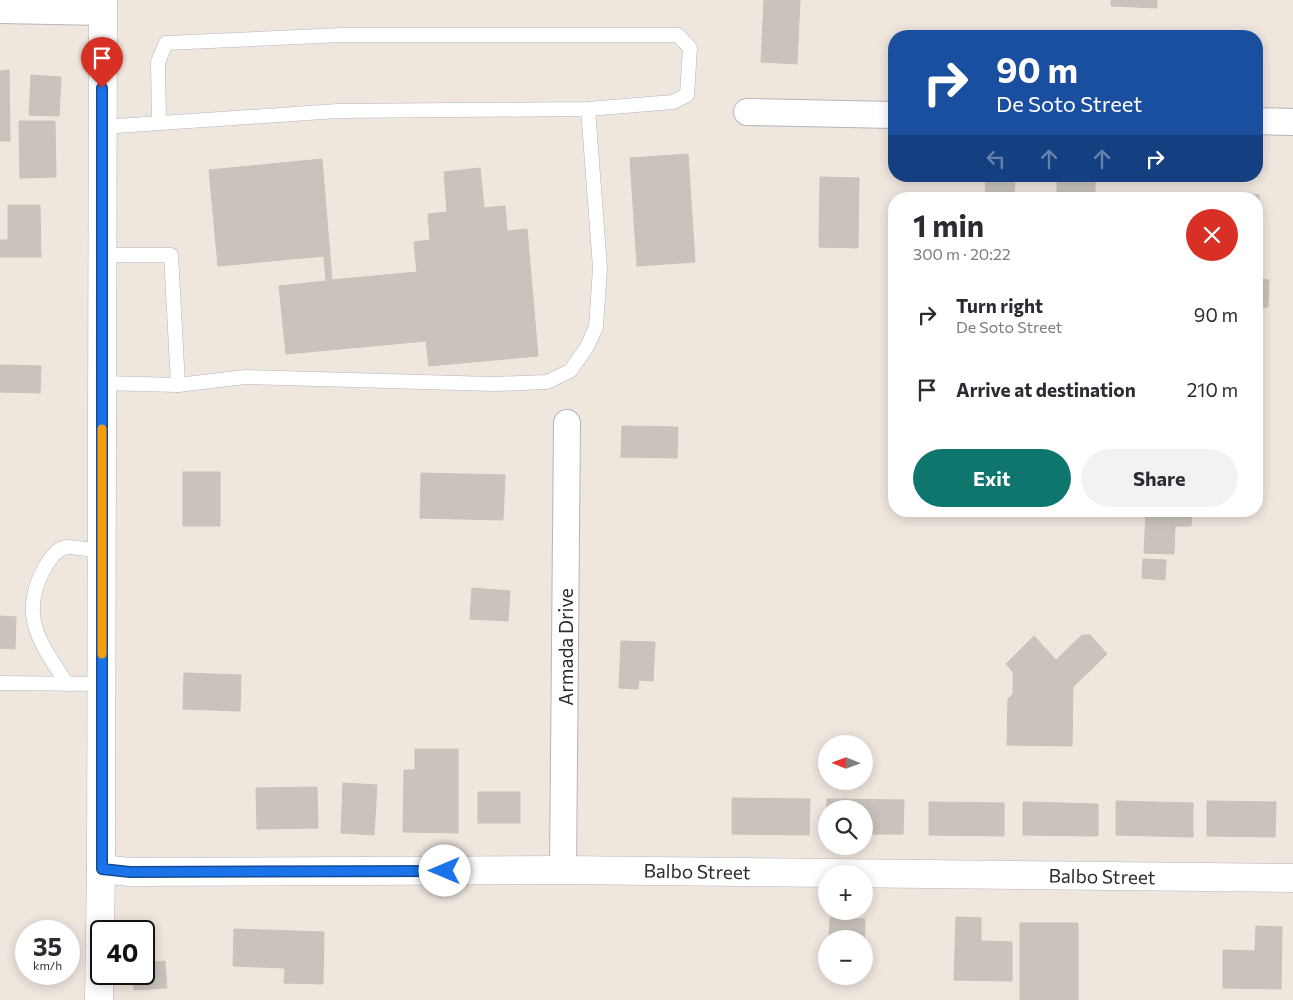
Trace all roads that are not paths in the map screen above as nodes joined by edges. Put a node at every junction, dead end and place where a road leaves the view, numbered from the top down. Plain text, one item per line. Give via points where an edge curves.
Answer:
1 (103, 6) edge
2 (0, 10) edge
3 (588, 109) junction
4 (746, 112) dead end
5 (888, 115) edge
6 (1263, 121) edge
7 (1293, 122) edge
8 (159, 123) junction
9 (102, 127) junction
10 (102, 255) junction
11 (102, 383) junction
12 (178, 385) junction
13 (567, 423) dead end
14 (102, 552) junction
15 (0, 683) edge
16 (67, 684) junction
17 (102, 684) junction
18 (102, 869) junction
19 (563, 870) junction
20 (1293, 878) edge
21 (99, 1000) edge

1 - 2 street
1 - 9 street
3 - 8 lane via 338,111
3 - 8 lane via 673,102 688,95 690,48 678,35 342,35 166,43 158,62
3 - 12 lane via 600,268 596,326 588,348 570,371 547,382 493,384 245,377
4 - 5 street
6 - 7 street
8 - 9 lane
9 - 10 street
10 - 11 street
10 - 12 lane via 171,255
11 - 12 lane
11 - 14 street
13 - 19 street, Armada Drive
14 - 16 lane via 66,547 51,556 32,600 35,628
14 - 17 street
15 - 16 lane
16 - 17 lane
17 - 18 street
18 - 19 street, Balbo Street via 130,872
18 - 21 street
19 - 20 street, Balbo Street

